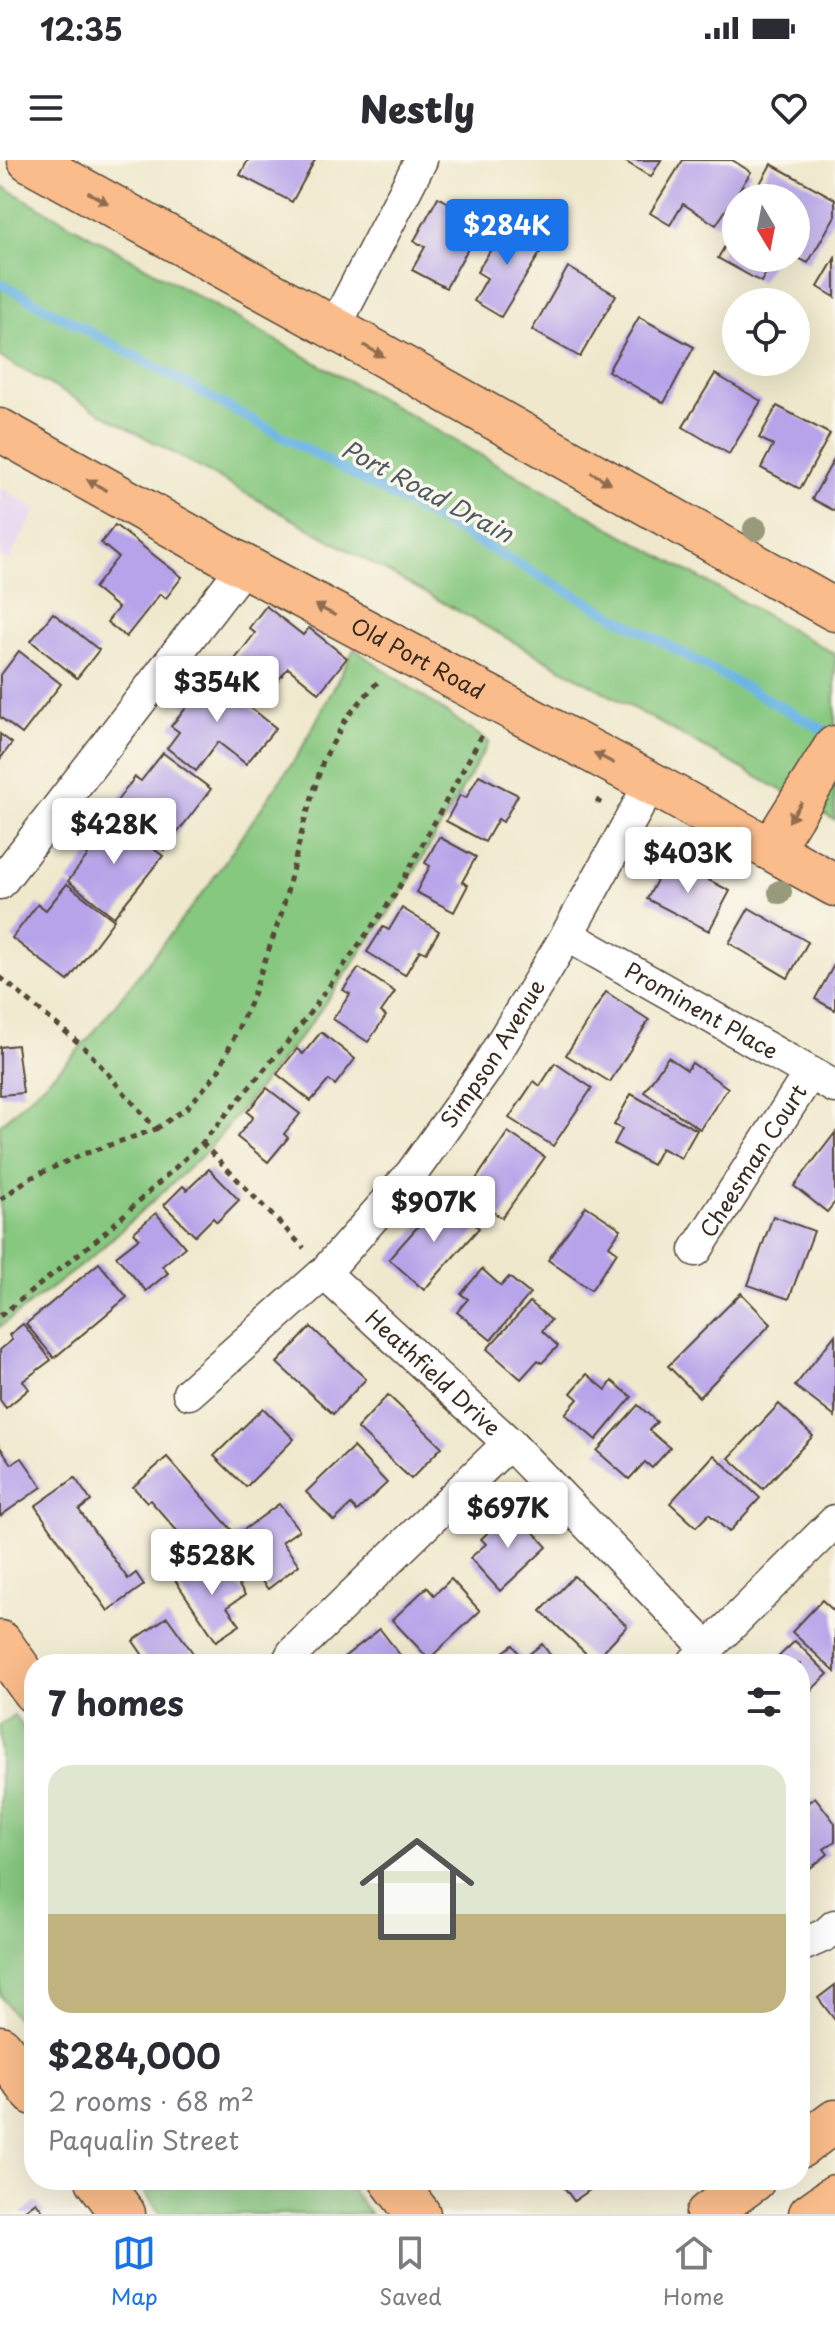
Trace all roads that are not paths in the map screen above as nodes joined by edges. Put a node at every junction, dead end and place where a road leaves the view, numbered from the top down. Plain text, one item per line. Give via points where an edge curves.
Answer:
1 (29, 160) edge
2 (421, 160) edge
3 (334, 328) junction
4 (0, 430) edge
5 (244, 566) junction
6 (835, 610) edge
7 (827, 760) edge
8 (651, 783) junction
9 (771, 849) junction
10 (0, 883) edge
11 (835, 885) edge
12 (567, 935) junction
13 (822, 1080) edge
14 (696, 1250) dead end
15 (316, 1262) junction
16 (189, 1393) dead end
17 (509, 1443) junction
18 (835, 1521) edge
19 (292, 1654) edge
20 (698, 1654) edge
21 (702, 1654) edge
22 (835, 1926) edge
23 (810, 1942) edge
24 (0, 2048) edge
25 (24, 2080) edge
26 (835, 2121) edge
27 (810, 2140) edge
28 (105, 2190) edge
29 (400, 2190) edge
30 (743, 2190) edge
31 (835, 2196) edge
32 (719, 2211) edge
33 (123, 2214) edge
34 (418, 2214) edge
35 (810, 2214) edge

1 -> 3 main road
2 - 3 street
3 -> 6 main road
5 -> 4 main road, Old Port Road
8 -> 5 main road, Old Port Road
5 - 10 street
7 -> 9 main road
8 - 9 main road, Old Port Road
8 - 12 street, Simpson Avenue
9 - 11 main road, Old Port Road
12 - 13 street, Prominent Place
12 - 15 street, Simpson Avenue via 486,1069 412,1173
13 - 14 street, Cheesman Court
15 - 16 street, Simpson Avenue
15 - 17 street, Heathfield Drive
17 - 19 street
17 - 20 street, Heathfield Drive
18 - 21 street
22 - 23 street
24 - 25 highway
26 - 27 main road
28 - 33 highway
29 - 34 highway
30 - 32 main road
31 - 35 main road

